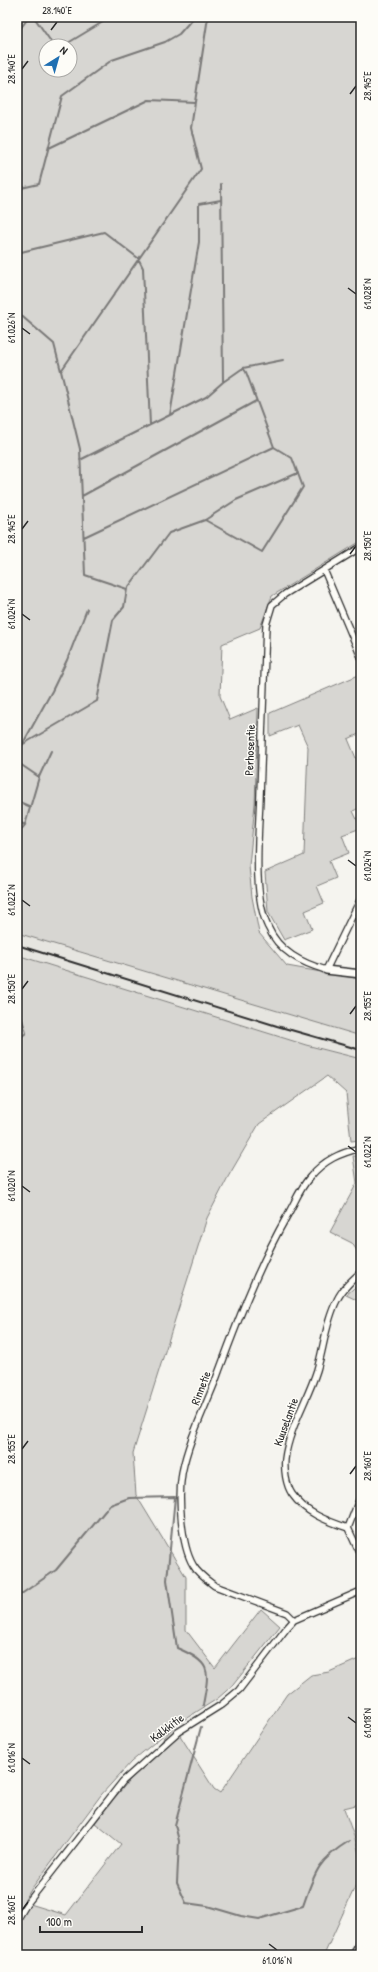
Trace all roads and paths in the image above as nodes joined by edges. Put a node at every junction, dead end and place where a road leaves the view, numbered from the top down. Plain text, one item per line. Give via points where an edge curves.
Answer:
1 (361, 547) edge
2 (324, 570) junction
3 (361, 657) edge
4 (361, 898) edge
5 (326, 970) junction
6 (361, 974) edge
7 (361, 1148) edge
8 (361, 1272) edge
9 (361, 1495) edge
10 (348, 1528) junction
11 (361, 1556) edge
12 (361, 1591) edge
13 (294, 1620) junction
14 (17, 1920) edge
15 (361, 1941) edge
16 (355, 1955) edge

1 - 2 street, Perhosentie
2 - 3 street
2 - 5 street, Perhosentie via 272,605 266,625 259,881 261,906 268,927 280,946 298,960
4 - 5 street
5 - 6 street
7 - 13 street, Rinnetie via 341,1153 323,1163 308,1178 266,1253 207,1401 182,1474 180,1496 183,1528 186,1550 193,1566 215,1586 287,1613
8 - 10 street, Kuuselantie via 337,1299 317,1371 288,1444 285,1460 285,1476 292,1494 306,1510
9 - 10 street
10 - 11 street
12 - 13 street, Kalkkitie
13 - 14 street, Kalkkitie via 239,1690 221,1705 178,1732 123,1781
15 - 16 main road

